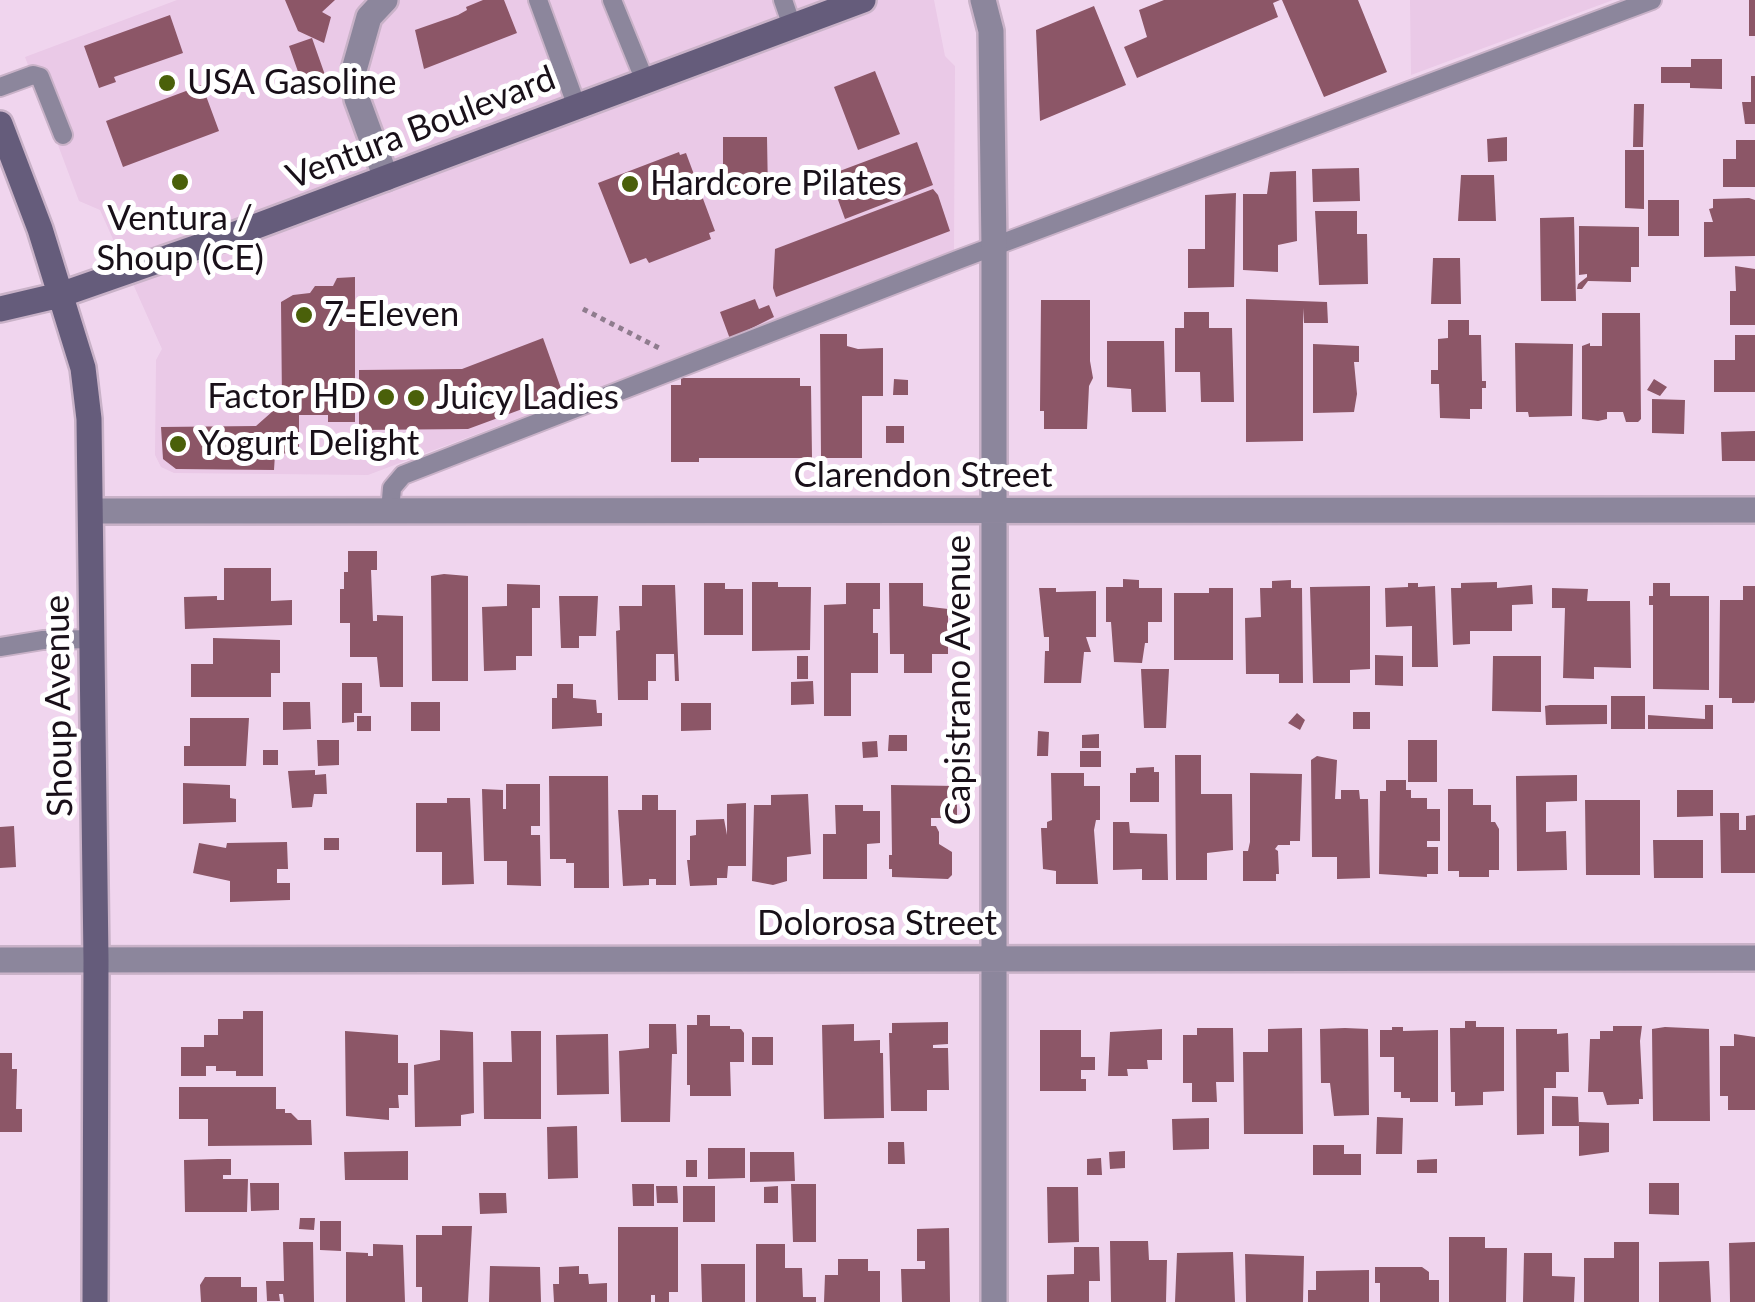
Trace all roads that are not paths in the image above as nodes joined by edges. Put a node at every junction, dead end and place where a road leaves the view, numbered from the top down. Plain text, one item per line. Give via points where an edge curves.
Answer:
1 (384, 0) edge
2 (538, 0) edge
3 (612, 0) edge
4 (783, 0) edge
5 (863, 0) edge
6 (983, 0) edge
7 (1652, 0) edge
8 (792, 26) junction
9 (645, 81) junction
10 (0, 88) edge
11 (576, 107) junction
12 (0, 124) edge
13 (64, 135) dead end
14 (386, 178) junction
15 (994, 247) junction
16 (60, 295) junction
17 (0, 309) edge
18 (1755, 510) edge
19 (92, 511) junction
20 (390, 511) junction
21 (994, 511) junction
22 (94, 639) junction
23 (0, 646) edge
24 (1755, 958) edge
25 (0, 960) edge
26 (96, 960) junction
27 (994, 960) junction
28 (95, 1302) edge
29 (994, 1302) edge

1 - 14 street via 369,17 354,70 357,99
2 - 11 lane
3 - 9 lane
4 - 8 lane
5 - 8 main road, Ventura Boulevard
6 - 15 street, Capistrano Avenue via 992,32
7 - 15 lane
8 - 9 main road, Ventura Boulevard
9 - 11 main road, Ventura Boulevard
10 - 13 lane via 38,76
11 - 14 main road, Ventura Boulevard
12 - 16 main road, Shoup Avenue
14 - 16 main road, Ventura Boulevard
15 - 20 lane via 404,475 392,488
15 - 21 street, Capistrano Avenue
16 - 17 main road, Ventura Boulevard
16 - 19 main road, Shoup Avenue via 83,368
18 - 21 street, Clarendon Street
19 - 20 street, Clarendon Street
19 - 22 main road, Shoup Avenue
20 - 21 street, Clarendon Street
21 - 27 street, Capistrano Avenue
22 - 23 lane
22 - 26 main road, Shoup Avenue
24 - 27 street, Dolorosa Street
25 - 26 street, Dolorosa Street
26 - 27 street, Dolorosa Street
26 - 28 main road, Shoup Avenue
27 - 29 street, Capistrano Avenue

